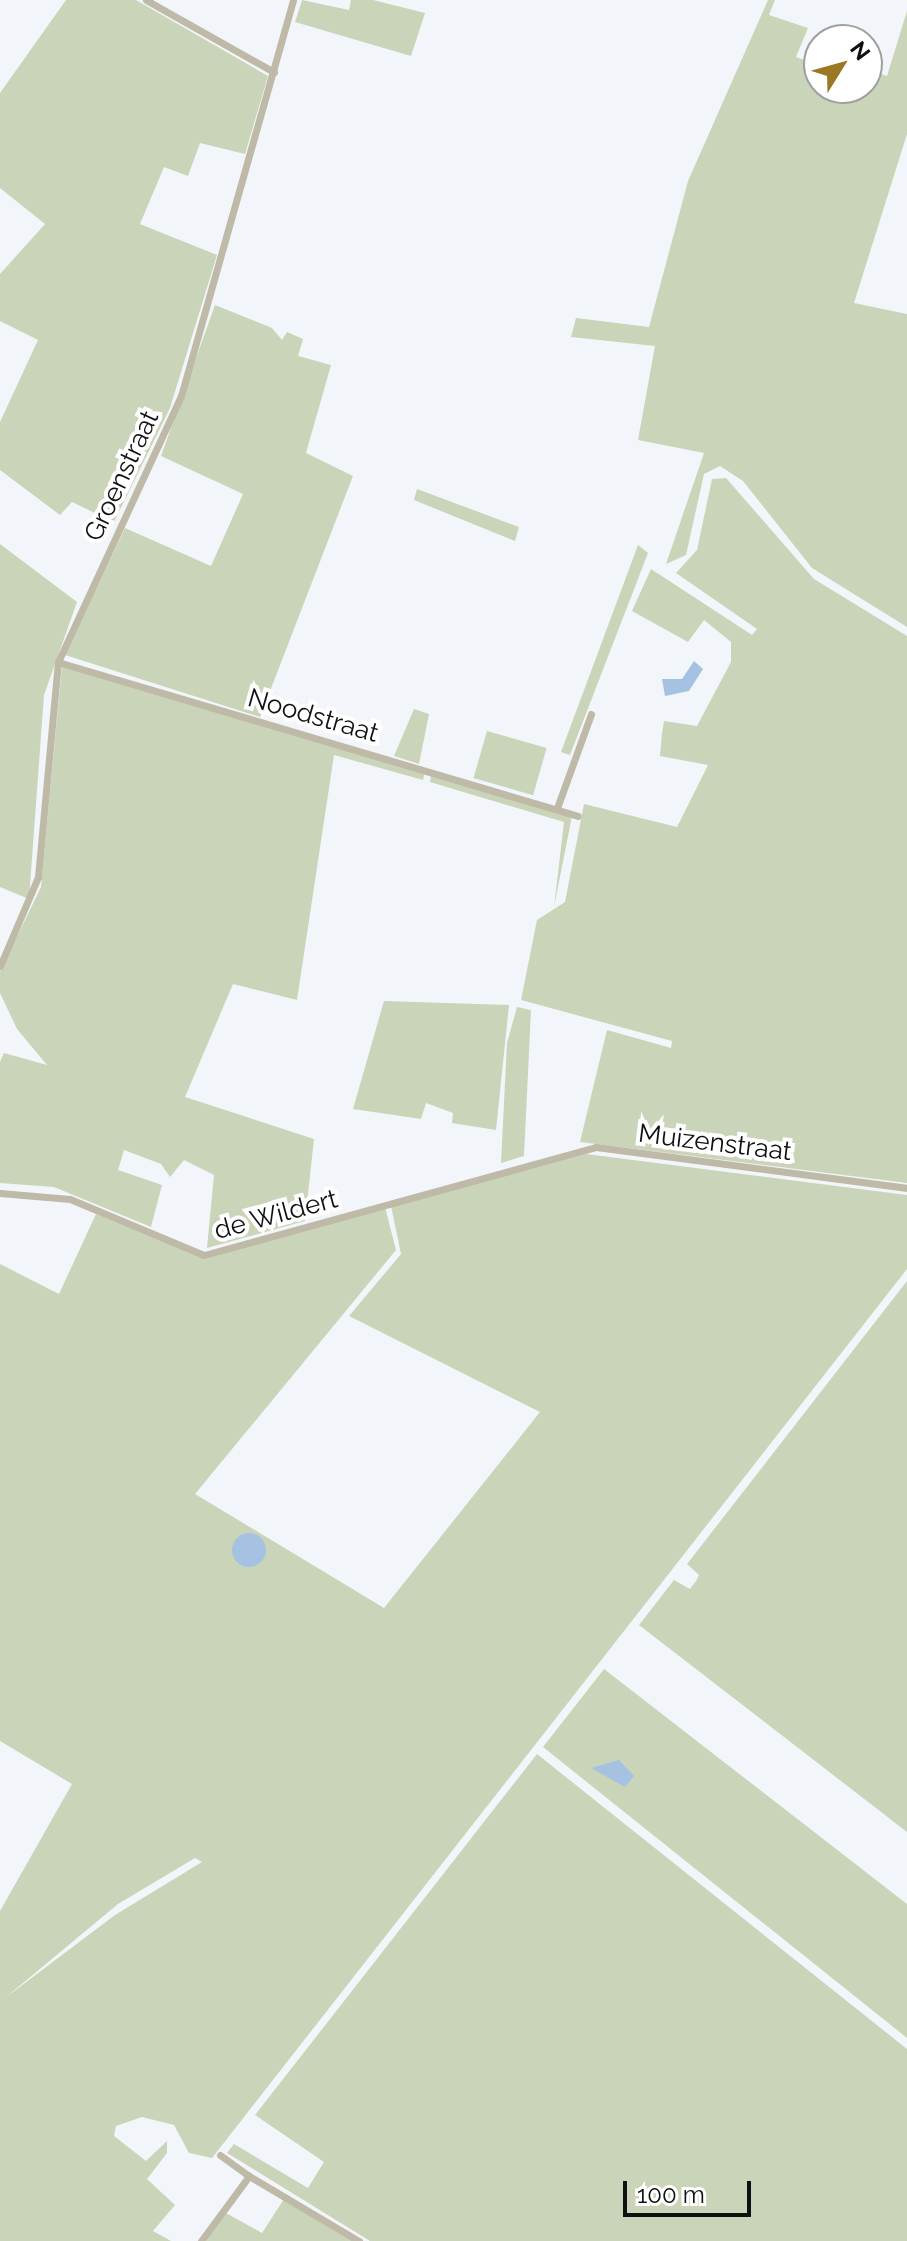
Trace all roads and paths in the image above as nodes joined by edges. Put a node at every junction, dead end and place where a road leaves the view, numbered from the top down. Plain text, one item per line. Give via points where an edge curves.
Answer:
1 (146, 0) edge
2 (293, 0) edge
3 (274, 72) junction
4 (58, 662) junction
5 (591, 714) dead end
6 (557, 808) junction
7 (578, 816) dead end
8 (0, 966) edge
9 (519, 1164) joint
10 (907, 1188) edge
11 (0, 1193) edge
12 (220, 2155) dead end
13 (249, 2176) junction
14 (201, 2241) edge
15 (359, 2241) edge

1 - 3 street
2 - 3 street, Groenstraat
3 - 4 street, Groenstraat via 181,396
4 - 6 street, Noodstraat
4 - 8 street, Groenstraat via 38,877
5 - 6 street
6 - 7 street, Noodstraat
9 - 10 street, Muizenstraat via 596,1147
9 - 11 street, de Wildert via 204,1255 70,1199
12 - 13 street
13 - 14 street
13 - 15 street

